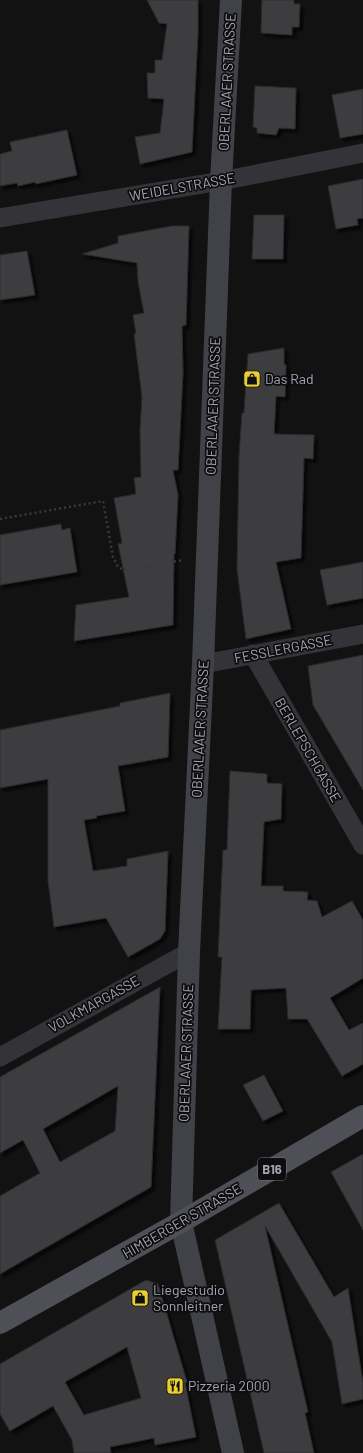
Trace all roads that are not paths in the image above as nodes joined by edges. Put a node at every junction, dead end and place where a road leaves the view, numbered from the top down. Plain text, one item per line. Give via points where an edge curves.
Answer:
1 (231, 0) edge
2 (363, 153) edge
3 (221, 181) junction
4 (0, 218) edge
5 (363, 634) edge
6 (253, 654) junction
7 (203, 664) junction
8 (363, 845) edge
9 (189, 952) junction
10 (0, 1057) edge
11 (363, 1116) edge
12 (181, 1222) junction
13 (0, 1323) edge
14 (233, 1453) edge

1 - 3 main road, OBERLAAER STRASSE
2 - 3 street, WEIDELSTRASSE
3 - 4 street, WEIDELSTRASSE
3 - 7 main road, OBERLAAER STRASSE
5 - 6 street, FESSLERGASSE
6 - 7 street, FESSLERGASSE
6 - 8 street, BERLEPSCHGASSE
7 - 9 main road, OBERLAAER STRASSE
9 - 10 street, VOLKMARGASSE
9 - 12 main road, OBERLAAER STRASSE
11 - 12 main road, HIMBERGER STRASSE / B16
12 - 13 main road, HIMBERGER STRASSE / B16
12 - 14 main road, OBERLAAER STRASSE

